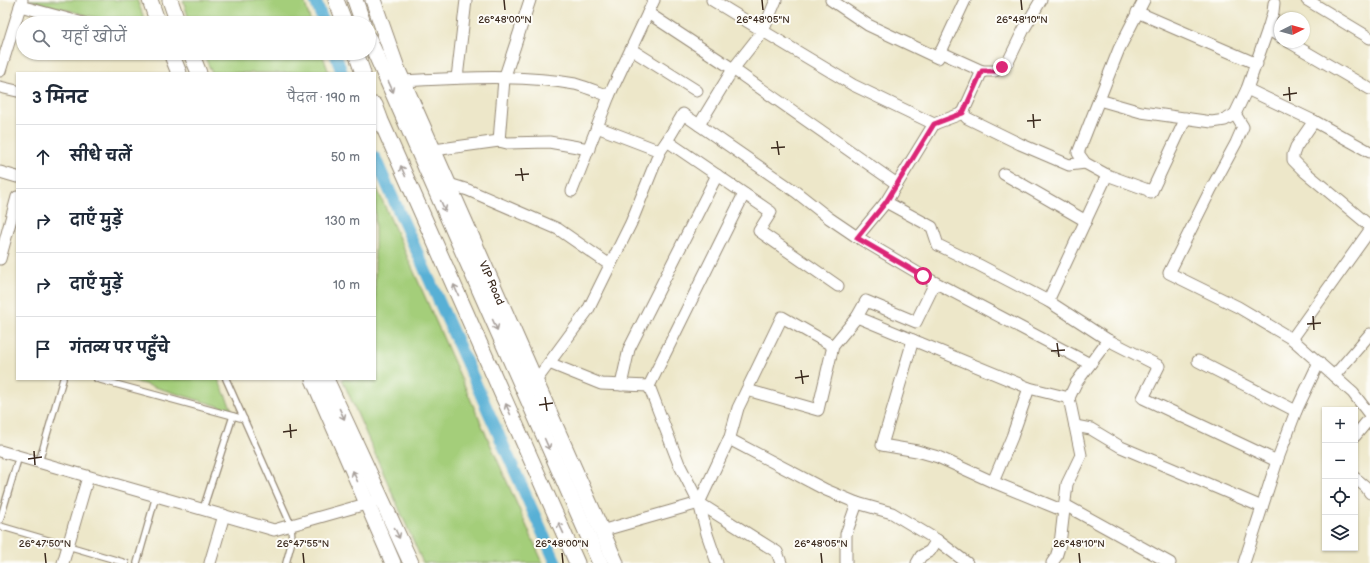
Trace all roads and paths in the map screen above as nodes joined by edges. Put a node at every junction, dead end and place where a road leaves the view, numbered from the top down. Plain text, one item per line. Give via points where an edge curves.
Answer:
1 (150, 0) edge
2 (170, 0) edge
3 (336, 0) edge
4 (355, 0) edge
5 (373, 0) edge
6 (466, 0) edge
7 (530, 0) edge
8 (654, 0) edge
9 (712, 0) edge
10 (776, 0) edge
11 (831, 0) edge
12 (965, 0) edge
13 (1041, 0) edge
14 (1144, 0) edge
15 (1307, 0) edge
16 (1273, 1) edge
17 (21, 3) edge
18 (1138, 12) junction
19 (648, 13) junction
20 (17, 16) edge
21 (61, 16) edge
22 (156, 16) edge
23 (176, 16) edge
24 (342, 16) edge
25 (360, 16) edge
26 (16, 19) edge
27 (1268, 29) junction
28 (763, 31) junction
29 (1274, 32) edge
30 (1370, 38) edge
31 (1299, 48) edge
32 (632, 50) junction
33 (940, 52) junction
34 (376, 55) edge
35 (174, 60) edge
36 (194, 60) edge
37 (358, 60) edge
38 (1257, 64) junction
39 (733, 69) junction
40 (0, 71) edge
41 (982, 71) junction
42 (179, 72) edge
43 (199, 72) edge
44 (363, 72) edge
45 (457, 78) junction
46 (504, 78) junction
47 (404, 81) junction
48 (0, 87) edge
49 (1247, 89) junction
50 (1370, 89) edge
51 (16, 91) edge
52 (697, 91) dead end
53 (609, 96) junction
54 (1099, 100) junction
55 (376, 107) edge
56 (963, 113) junction
57 (1235, 114) junction
58 (1186, 118) junction
59 (1314, 121) junction
60 (934, 124) junction
61 (699, 125) junction
62 (597, 127) junction
63 (499, 141) junction
64 (667, 141) junction
65 (588, 149) junction
66 (434, 150) junction
67 (660, 151) junction
68 (1370, 152) edge
69 (1085, 163) junction
70 (0, 172) edge
71 (1004, 174) dead end
72 (717, 175) junction
73 (1107, 175) junction
74 (16, 177) edge
75 (449, 184) junction
76 (897, 184) junction
77 (572, 191) dead end
78 (744, 194) junction
79 (16, 202) edge
80 (886, 202) junction
81 (1086, 221) junction
82 (1370, 226) edge
83 (1370, 230) edge
84 (857, 238) junction
85 (0, 259) edge
86 (610, 265) junction
87 (935, 283) junction
88 (838, 286) dead end
89 (1048, 301) junction
90 (857, 317) junction
91 (1370, 334) edge
92 (913, 340) junction
93 (1108, 340) junction
94 (1292, 340) junction
95 (834, 346) junction
96 (1198, 361) dead end
97 (1319, 362) junction
98 (549, 363) junction
99 (1090, 364) junction
100 (1334, 376) junction
101 (63, 380) edge
102 (101, 380) edge
103 (226, 380) edge
104 (313, 380) edge
105 (326, 380) edge
106 (535, 382) junction
107 (621, 385) junction
108 (649, 386) junction
109 (1029, 388) junction
110 (747, 390) junction
111 (1069, 398) junction
112 (1296, 411) junction
113 (233, 416) junction
114 (1370, 417) edge
115 (244, 419) junction
116 (1075, 426) junction
117 (1358, 432) edge
118 (729, 439) junction
119 (0, 451) edge
120 (19, 456) junction
121 (1277, 461) junction
122 (39, 462) junction
123 (88, 476) junction
124 (1356, 479) edge
125 (993, 482) junction
126 (1370, 493) edge
127 (156, 496) junction
128 (374, 502) junction
129 (699, 503) junction
130 (857, 503) junction
131 (1262, 507) junction
132 (1064, 508) junction
133 (203, 509) junction
134 (224, 515) junction
135 (0, 520) edge
136 (291, 525) junction
137 (0, 526) edge
138 (601, 531) junction
139 (936, 540) junction
140 (68, 546) junction
141 (63, 563) edge
142 (126, 563) edge
143 (137, 563) edge
144 (210, 563) edge
145 (286, 563) edge
146 (393, 563) edge
147 (411, 563) edge
148 (577, 563) edge
149 (600, 563) edge
150 (616, 563) edge
151 (718, 563) edge
152 (781, 563) edge
153 (846, 563) edge
154 (917, 563) edge
155 (966, 563) edge
156 (1052, 563) edge
157 (1170, 563) edge
158 (1244, 563) edge

1 - 22 main road
2 - 23 main road
3 - 24 main road
4 - 25 main road
5 - 47 main road, VIP Road
6 - 45 street
7 - 46 street
8 - 19 street
9 - 28 street
10 - 28 street
11 - 33 street via 868,25 938,58
12 - 33 street
13 - 41 street via 1008,62 995,71
14 - 18 street
15 - 30 street
16 - 27 street
17 - 20 street
17 - 21 street
18 - 38 street
18 - 54 street via 1119,49
19 - 32 street
19 - 39 street
26 - 40 street
27 - 29 street
27 - 38 street
28 - 39 street
28 - 60 street via 853,85
31 - 50 street
32 - 52 street
32 - 53 street
33 - 41 street
34 -> 149 main road, VIP Road
35 - 42 main road
36 - 43 main road
37 - 44 main road
38 - 49 street
39 - 61 street
39 - 76 street
41 - 56 street
45 - 46 street
45 - 47 street
46 - 53 street via 576,84
46 - 63 street
47 - 66 main road, VIP Road
48 - 51 street
49 - 57 street
49 - 59 street
53 - 62 street
54 - 58 street via 1141,112
54 - 69 street via 1078,153
148 -> 55 main road
56 - 60 street
56 - 69 street via 967,118 1020,144 1069,165
57 - 58 street via 1226,120 1212,122
57 - 94 street via 1243,127 1169,273 1238,307
58 - 73 street via 1150,193
59 - 68 street
59 - 82 street via 1296,147 1293,160
60 - 76 street
61 - 64 street via 683,114
61 - 84 street
62 - 65 street
62 - 67 street
63 - 65 street via 549,142
63 - 66 street
64 - 67 street
64 - 72 street
65 - 77 street
66 - 75 main road, VIP Road
67 - 86 street via 631,223
69 - 73 street
70 - 74 street
71 - 81 street
72 - 78 street
72 - 107 street via 629,349
73 - 81 street
75 - 86 street via 558,230
75 - 106 main road, VIP Road
76 - 80 street
78 - 88 street via 770,212 759,231
78 - 108 street
79 - 85 street
80 - 84 street
80 - 89 street via 932,227 938,245
81 - 89 street
83 - 94 street
84 - 87 street
86 - 98 street via 588,310
87 - 90 street via 916,322 866,300
87 - 99 street
89 - 93 street
90 - 92 street
90 - 95 street
91 - 100 street
92 - 109 street
92 - 125 street via 882,445 938,456
93 - 99 street
93 - 121 street via 1159,366 1143,398
94 - 97 street
95 - 110 street via 818,410
95 - 110 street via 782,317
96 - 112 street
97 - 100 street
97 - 112 street
98 - 106 street
98 - 107 street via 601,384
99 - 111 street
100 - 114 street via 1353,393
101 - 122 lane
102 - 113 lane
103 - 115 lane
128 -> 104 main road
105 -> 128 main road
106 - 138 main road, VIP Road
107 - 108 street
108 - 129 street via 679,464
109 - 111 street
109 - 125 street
110 - 118 street via 738,408
111 - 116 street
112 - 121 street
113 - 115 lane
113 - 133 lane
114 - 117 street
115 - 136 lane
116 - 131 street via 1091,429 1121,447
116 - 132 street via 1081,455 1067,484
118 - 129 street
118 - 130 street via 826,490
119 - 120 street
120 - 122 street
120 - 135 lane
121 - 131 street
122 - 123 street
123 - 127 street
123 - 140 street
124 - 126 street
125 - 132 street
127 - 133 street
127 - 143 lane
128 - 136 street
128 - 146 main road
128 -> 147 main road
129 - 138 street
129 - 151 street
129 - 152 street via 777,552
130 - 139 street via 892,513
130 - 153 street via 846,534
131 - 158 street
132 - 156 street via 1060,544
132 - 157 street
133 - 134 street
134 - 136 street via 274,530
134 - 144 street
136 - 145 lane via 292,541
137 - 140 lane
138 - 150 main road, VIP Road
139 - 154 street via 930,551 921,556
139 - 155 street
140 - 141 street
140 - 142 lane

